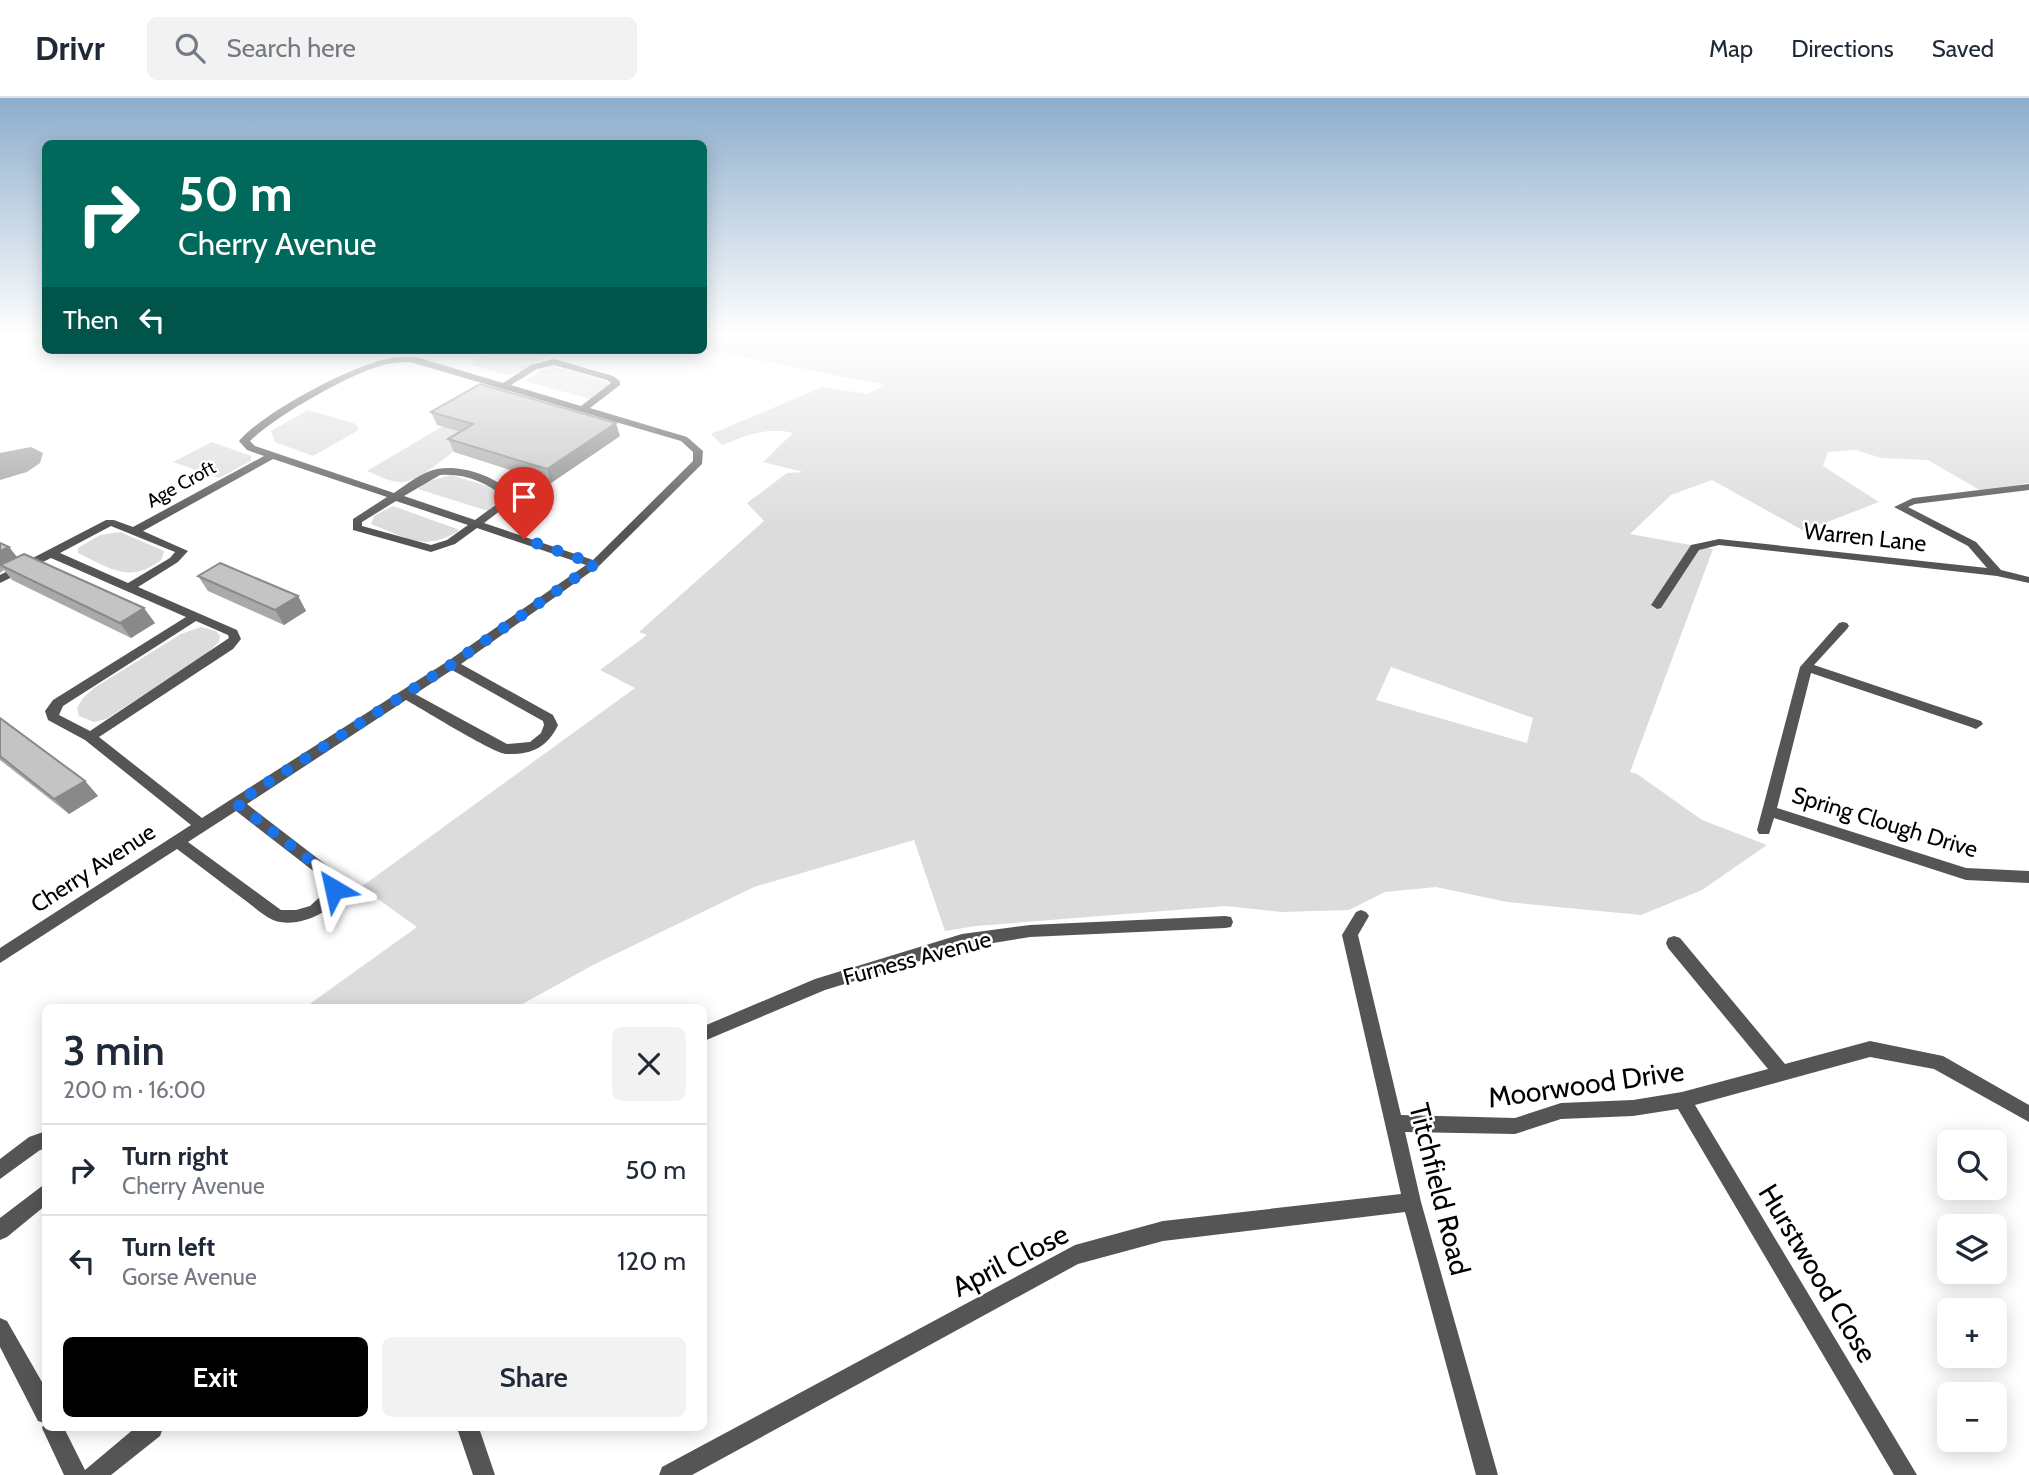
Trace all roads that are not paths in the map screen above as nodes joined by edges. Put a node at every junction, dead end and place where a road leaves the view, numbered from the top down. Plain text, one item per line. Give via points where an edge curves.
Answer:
1 (309, 399) edge
2 (545, 399) edge
3 (596, 399) edge
4 (582, 410) junction
5 (272, 456) junction
6 (2029, 487) edge
7 (395, 496) junction
8 (477, 523) junction
9 (135, 531) junction
10 (50, 553) junction
11 (595, 564) junction
12 (1997, 573) junction
13 (0, 580) edge
14 (2029, 580) edge
15 (131, 586) junction
16 (1657, 605) dead end
17 (195, 617) junction
18 (1843, 626) dead end
19 (452, 664) junction
20 (1806, 667) junction
21 (405, 694) junction
22 (1976, 724) dead end
23 (90, 737) junction
24 (236, 803) junction
25 (1770, 811) junction
26 (201, 825) junction
27 (1764, 830) dead end
28 (176, 841) junction
29 (2029, 877) edge
30 (1361, 916) dead end
31 (1225, 922) dead end
32 (1674, 943) dead end
33 (0, 956) edge
34 (707, 1033) edge
35 (1782, 1073) junction
36 (1682, 1100) junction
37 (2029, 1114) edge
38 (1394, 1123) junction
39 (42, 1141) edge
40 (0, 1170) edge
41 (42, 1195) edge
42 (1412, 1202) junction
43 (0, 1230) edge
44 (0, 1328) edge
45 (42, 1405) edge
46 (54, 1431) edge
47 (148, 1431) edge
48 (469, 1431) edge
49 (76, 1475) edge
50 (94, 1475) edge
51 (484, 1475) edge
52 (670, 1475) edge
53 (1487, 1475) edge
54 (1906, 1475) edge

1 - 5 street, Cherry Avenue via 265,422 244,441
2 - 4 street, Cherry Avenue
3 - 4 street
4 - 11 street, Cherry Avenue via 684,439 698,451 698,462
5 - 7 street
5 - 9 street, Age Croft
6 - 12 street via 1913,501 1899,507 1972,544
7 - 8 street
7 - 8 street via 445,471 502,487 512,498
7 - 8 street via 357,521 357,528 431,549
8 - 11 street
9 - 10 street via 110,522
9 - 15 street, Age Croft via 182,551 174,561
10 - 13 street
10 - 15 street
11 - 19 street, Cherry Avenue
12 - 14 street, Warren Lane
12 - 16 street, Warren Lane via 1719,542 1695,547
15 - 17 street
17 - 23 street via 52,711 53,716
17 - 23 street via 233,633 235,639
18 - 20 street
19 - 21 street, Cherry Avenue
19 - 21 street via 548,718 551,725 546,737 525,749 505,749
20 - 22 street
20 - 25 street
21 - 24 street, Cherry Avenue
23 - 26 street
24 - 26 street, Cherry Avenue
24 - 28 street, Cherry Avenue via 333,878 334,889 326,902 305,915 277,915
25 - 27 street
25 - 29 street, Spring Clough Drive via 1966,874
26 - 28 street, Cherry Avenue
28 - 33 street, Cherry Avenue
30 - 38 street, Titchfield Road via 1350,935
31 - 34 street, Furness Avenue via 1030,931 962,942 821,984
32 - 35 street
35 - 36 street, Moorwood Drive
35 - 37 street, Moorwood Drive via 1870,1049 1937,1062
36 - 38 street, Moorwood Drive via 1633,1108 1561,1111 1515,1126
36 - 54 street, Hurstwood Close
38 - 42 street, Titchfield Road
39 - 40 street
41 - 43 street
42 - 52 street, April Close via 1164,1231 1075,1255
42 - 53 street, Titchfield Road
44 - 45 street
46 - 49 street
47 - 50 street
48 - 51 street

